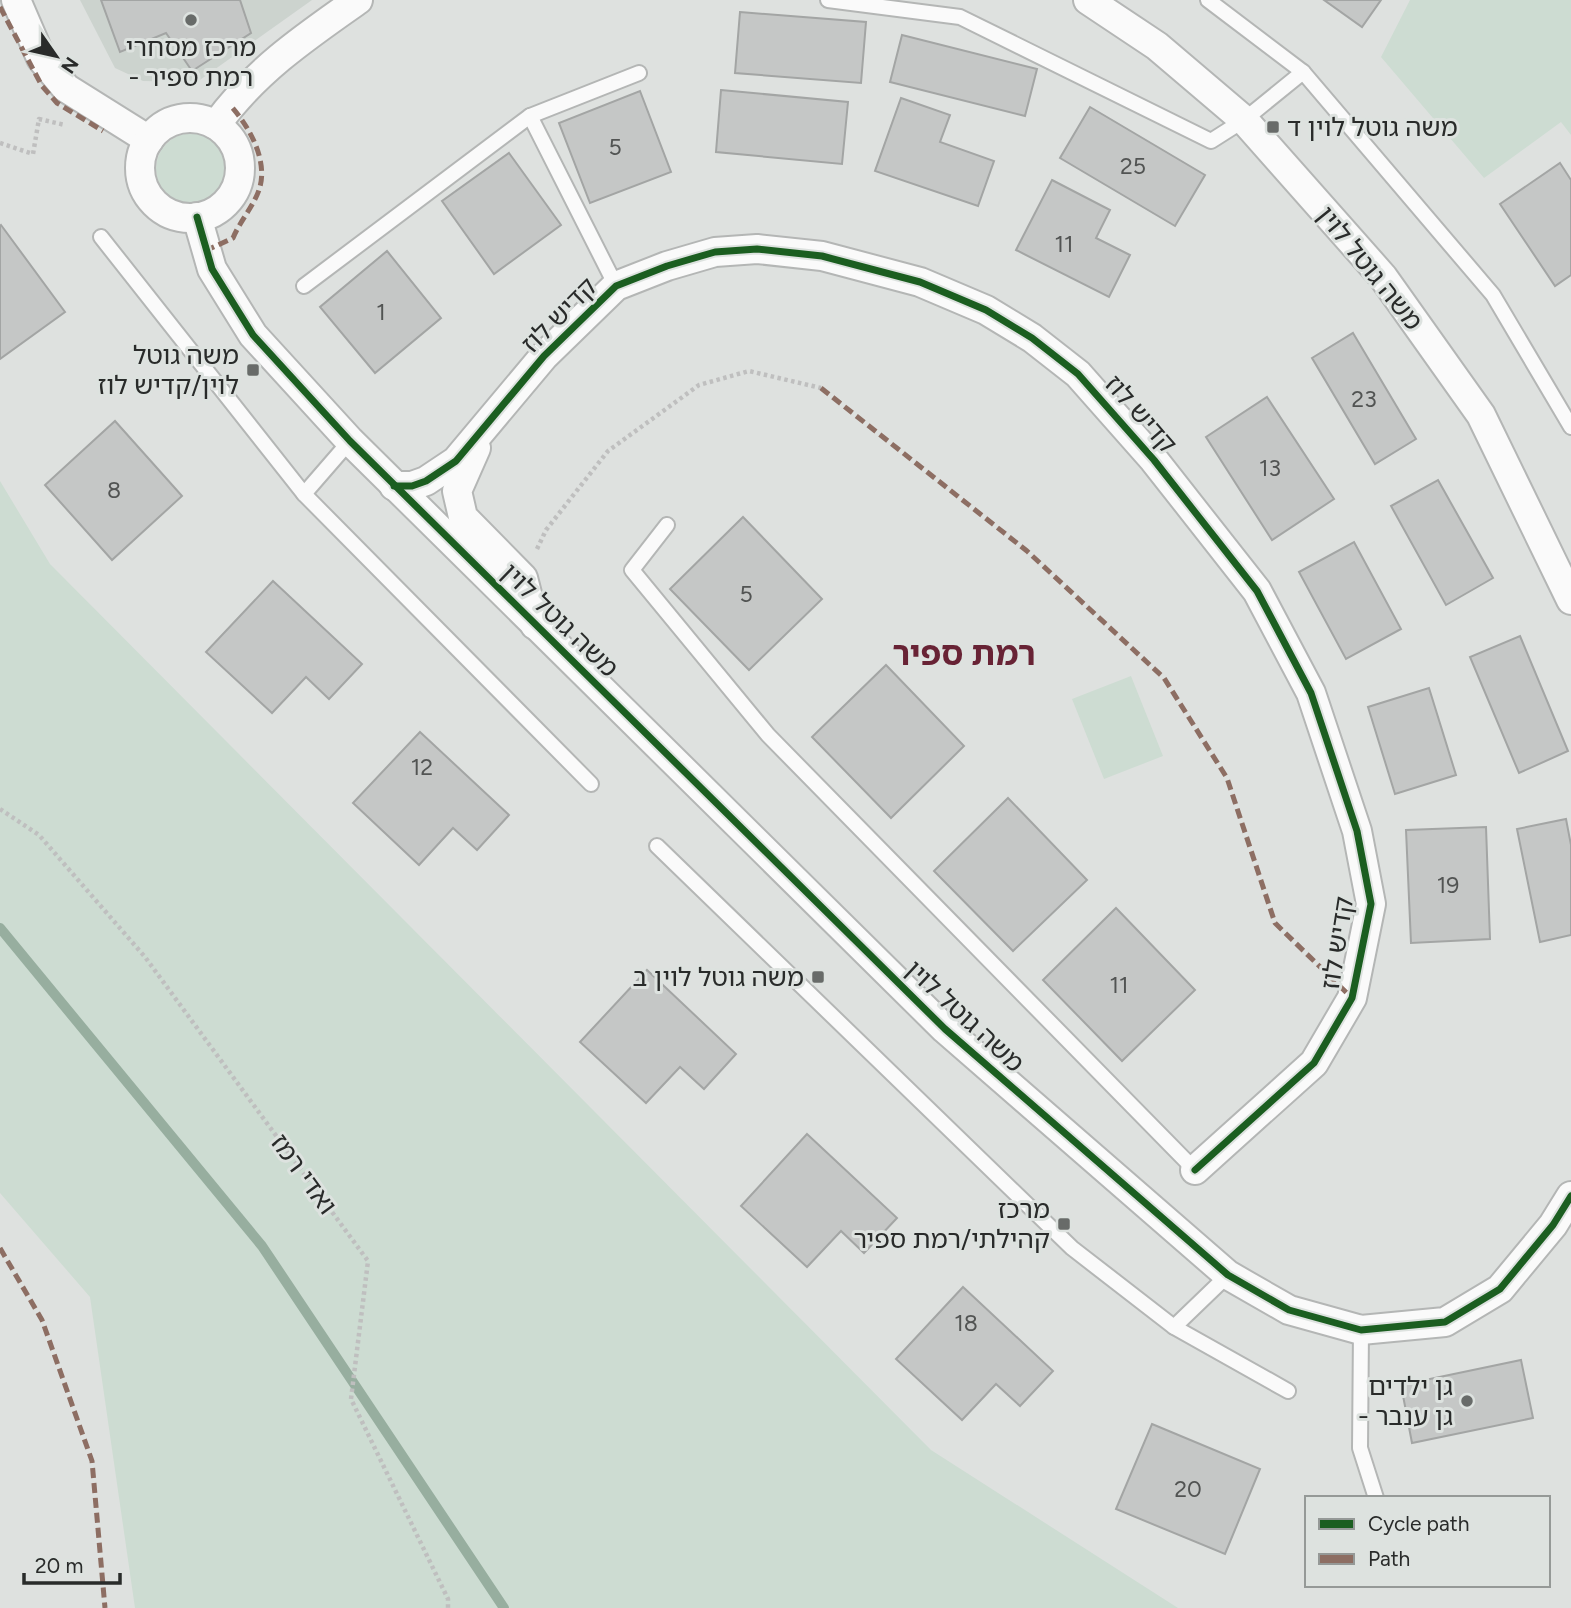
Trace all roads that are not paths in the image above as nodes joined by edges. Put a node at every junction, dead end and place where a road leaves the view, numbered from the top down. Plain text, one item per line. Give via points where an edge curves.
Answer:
1 (16, 0) edge
2 (358, 0) edge
3 (828, 0) edge
4 (1088, 0) edge
5 (1208, 0) edge
6 (1303, 72) junction
7 (639, 73) dead end
8 (530, 116) junction
9 (1244, 120) junction
10 (216, 125) junction
11 (149, 140) junction
12 (197, 217) junction
13 (101, 237) dead end
14 (304, 286) dead end
15 (616, 286) junction
16 (485, 427) junction
17 (1571, 428) edge
18 (350, 441) junction
19 (394, 486) junction
20 (304, 494) junction
21 (667, 525) dead end
22 (1571, 600) edge
23 (535, 625) junction
24 (591, 784) dead end
25 (657, 846) dead end
26 (1195, 1170) joint
27 (1571, 1196) edge
28 (1228, 1275) junction
29 (1174, 1327) junction
30 (1361, 1330) junction
31 (1288, 1391) dead end
32 (1375, 1496) edge

1 - 11 street via 41,58 66,88
2 - 10 street via 281,55 245,87
3 - 9 lane via 960,17 1211,141
4 - 9 street, משה גוטל לוין via 1157,46
5 - 6 lane
6 - 9 lane
6 - 17 lane via 1493,295
7 - 8 lane
8 - 14 lane
8 - 15 lane
9 - 22 street, משה גוטל לוין via 1383,277 1481,415
10 - 11 street via 188,118 173,121
10 - 12 street via 236,148 239,178 224,205
11 - 12 street via 141,167 148,194 169,213
12 - 18 street via 212,269 246,326
13 - 20 lane
15 - 16 street, קדיש לוז via 544,356
15 - 26 street, קדיש לוז via 715,252 757,249 834,259 920,282 986,310 1078,374 1154,460 1258,591 1311,693 1357,831 1371,904 1352,998 1314,1063
16 - 19 street, קדיש לוז via 440,473 412,486
16 - 23 street, משה גוטל לוין via 457,491 463,517 523,578
18 - 19 street, משה גוטל לוין
18 - 20 lane
19 - 23 street, משה גוטל לוין
20 - 24 lane
21 - 26 lane, משה גוטל לוין via 632,570 657,601 768,735
23 - 28 street, משה גוטל לוין via 945,1030
25 - 29 lane via 1072,1248
27 - 30 street, משה גוטל לוין via 1500,1289 1445,1322
28 - 29 lane
28 - 30 street, משה גוטל לוין via 1289,1310
29 - 31 lane
30 - 32 lane via 1360,1448

